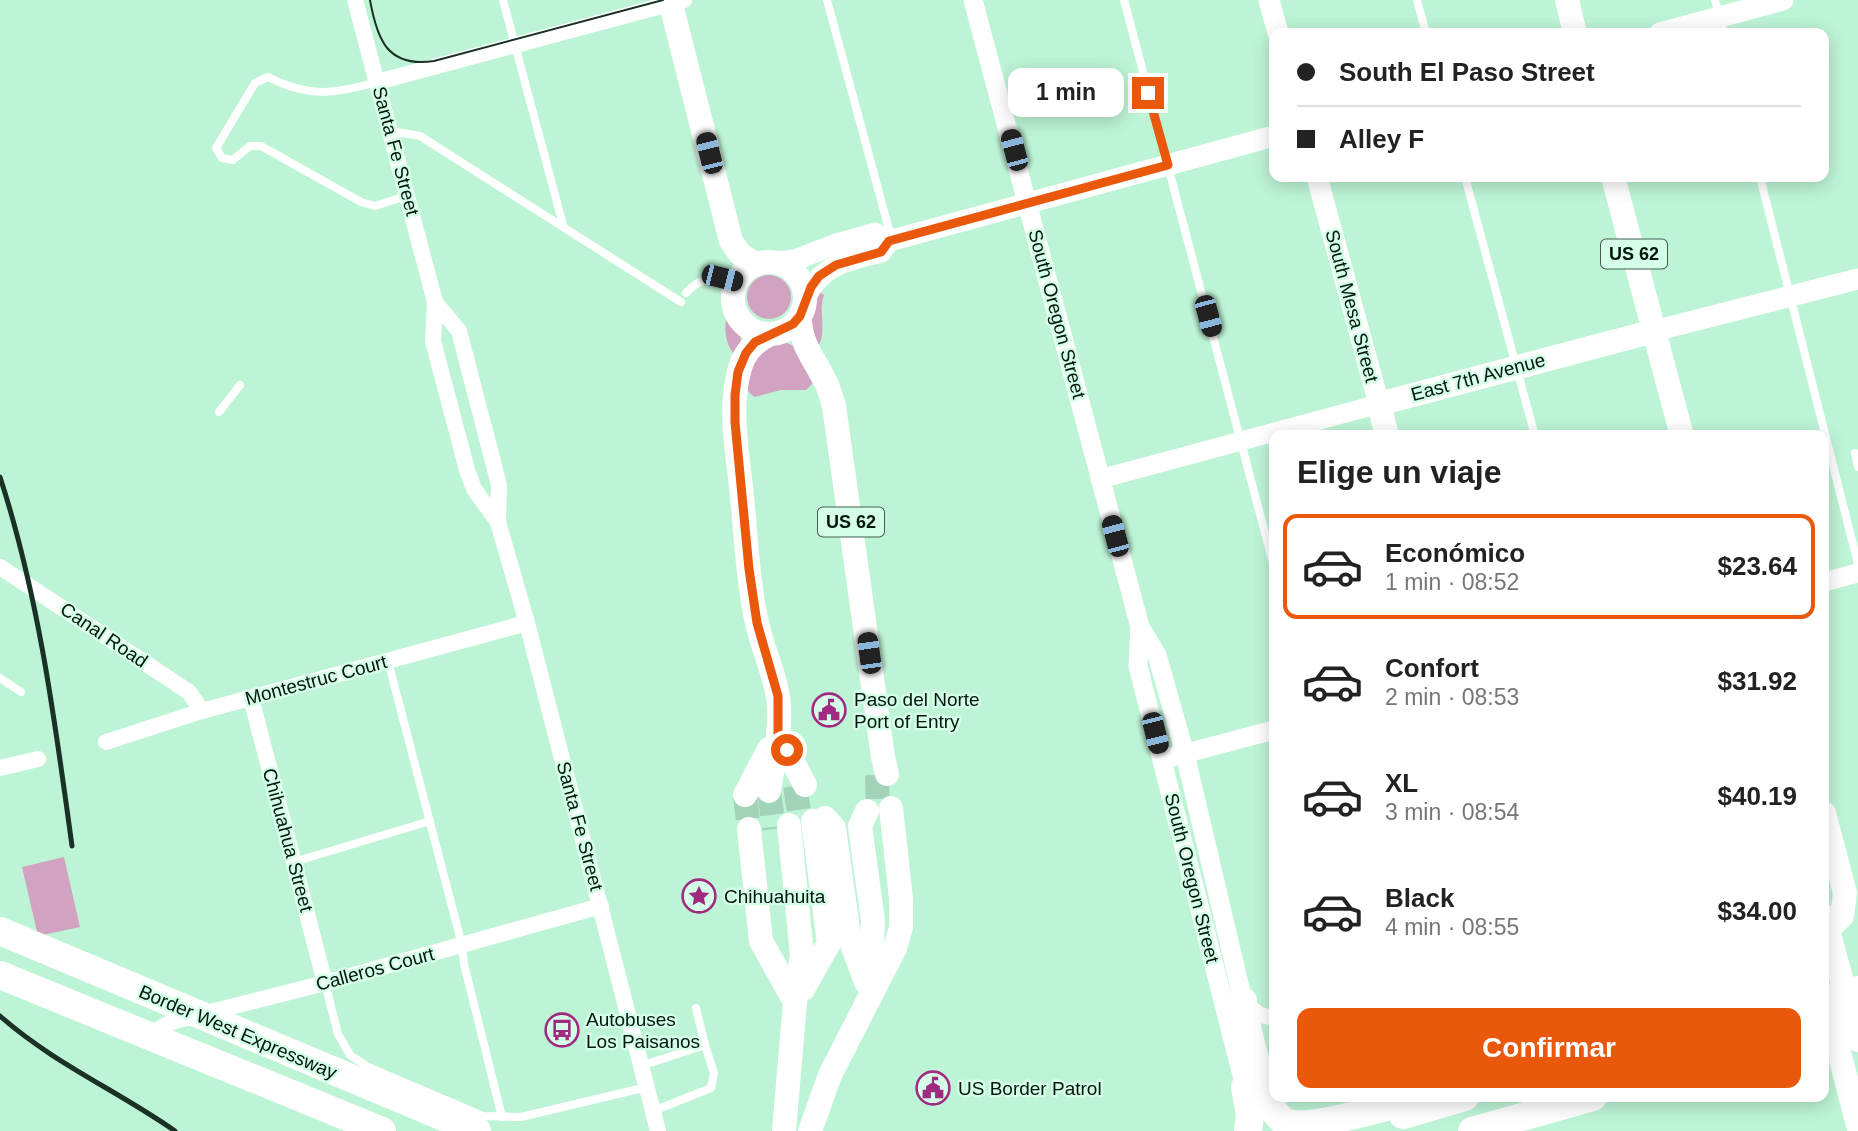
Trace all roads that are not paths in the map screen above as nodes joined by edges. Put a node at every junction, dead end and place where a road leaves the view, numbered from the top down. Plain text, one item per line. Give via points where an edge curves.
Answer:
1 (355, 0) edge
2 (503, 0) edge
3 (827, 0) edge
4 (973, 0) edge
5 (1124, 0) edge
6 (1269, 0) edge
7 (1417, 0) edge
8 (1567, 0) edge
9 (1783, 0) edge
10 (675, 1) edge
11 (1719, 17) edge
12 (1277, 28) edge
13 (1425, 28) edge
14 (1575, 28) edge
15 (1678, 28) edge
16 (516, 44) junction
17 (377, 82) junction
18 (391, 131) junction
19 (1269, 137) edge
20 (1168, 165) junction
21 (1318, 182) edge
22 (1466, 182) edge
23 (1615, 182) edge
24 (1761, 182) edge
25 (409, 195) junction
26 (1028, 203) junction
27 (563, 225) junction
28 (890, 240) junction
29 (766, 263) junction
30 (1858, 279) edge
31 (737, 281) junction
32 (686, 293) dead end
33 (1791, 297) junction
34 (435, 302) junction
35 (681, 302) dead end
36 (803, 308) junction
37 (1654, 331) junction
38 (770, 334) junction
39 (1517, 367) junction
40 (240, 384) dead end
41 (1379, 404) junction
42 (219, 412) dead end
43 (1282, 430) edge
44 (1386, 430) edge
45 (1533, 430) edge
46 (1680, 430) edge
47 (1824, 430) edge
48 (1269, 433) edge
49 (1241, 441) junction
50 (1829, 448) edge
51 (1855, 453) dead end
52 (1858, 467) edge
53 (1100, 479) junction
54 (498, 522) junction
55 (1269, 548) edge
56 (1858, 564) edge
57 (0, 567) edge
58 (1858, 573) edge
59 (1829, 581) edge
60 (527, 623) junction
61 (1140, 627) junction
62 (388, 661) junction
63 (0, 678) edge
64 (21, 692) dead end
65 (251, 698) junction
66 (202, 711) junction
67 (1269, 731) edge
68 (778, 733) junction
69 (106, 742) dead end
70 (1185, 754) junction
71 (38, 759) dead end
72 (1161, 760) junction
73 (0, 768) edge
74 (882, 769) tunnel mouth
75 (879, 810) tunnel mouth
76 (430, 821) junction
77 (787, 825) junction
78 (1829, 832) edge
79 (294, 862) junction
80 (601, 906) junction
81 (1829, 928) edge
82 (0, 931) edge
83 (1829, 933) edge
84 (462, 945) junction
85 (0, 975) edge
86 (325, 983) junction
87 (1858, 990) edge
88 (870, 993) junction
89 (1829, 997) edge
90 (1243, 1001) junction
91 (795, 1002) junction
92 (696, 1008) dead end
93 (1269, 1017) edge
94 (1829, 1017) edge
95 (1858, 1023) edge
96 (1829, 1032) edge
97 (152, 1035) dead end
98 (1858, 1040) edge
99 (705, 1045) junction
100 (641, 1066) junction
101 (647, 1087) junction
102 (1245, 1087) joint
103 (1403, 1102) edge
104 (1448, 1102) edge
105 (1575, 1102) edge
106 (653, 1111) junction
107 (502, 1117) junction
108 (1858, 1125) edge
109 (382, 1131) edge
110 (477, 1131) edge
111 (658, 1131) edge
112 (784, 1131) edge
113 (810, 1131) edge
114 (1248, 1131) edge
115 (1346, 1131) edge
116 (1472, 1131) edge

1 - 17 street, Santa Fe Street
2 - 16 lane
3 - 28 lane
4 - 26 street, South Oregon Street
5 - 20 lane
6 - 12 main road
7 - 13 lane
8 - 14 main road
9 - 11 main road
10 - 16 street
10 - 29 main road, US 62 via 732,241 746,259
11 - 15 main road
16 - 17 street
16 - 27 lane
17 - 18 street, Santa Fe Street
17 - 25 lane via 324,94 287,87 268,77 255,83 216,148 222,158 233,160 250,146 261,146 375,206
18 - 25 street, Santa Fe Street
18 - 27 lane via 419,136
19 - 20 main road
20 - 26 main road
20 - 49 lane
21 - 41 main road, South Mesa Street
22 - 39 lane
23 - 37 main road, US 62
24 - 33 lane
25 - 34 street, Santa Fe Street
26 - 28 main road
26 - 53 street, South Oregon Street
27 - 35 lane
28 - 29 main road via 875,233 795,260
28 - 36 main road via 881,252 828,270 815,281
29 - 31 main road via 749,268
29 - 36 main road, US 62 via 787,266 796,273 804,289
30 - 33 main road, East 7th Avenue
31 - 32 lane via 702,280
31 - 38 main road via 737,314 750,328
33 - 37 main road, East 7th Avenue
33 - 47 lane
34 - 54 street, Santa Fe Street via 433,341 467,470 474,489
34 - 54 street, Santa Fe Street via 459,331 499,485
36 - 38 main road via 786,329
36 - 74 main road, US 62 via 803,343 834,406
37 - 39 main road, East 7th Avenue
37 - 46 main road, US 62
38 - 68 main road via 755,342 740,366 735,422 749,569 757,623 778,696
39 - 41 main road, East 7th Avenue
39 - 45 lane
40 - 42 lane
41 - 43 street, East 7th Avenue
41 - 44 main road, South Mesa Street
48 - 49 street, East 7th Avenue
49 - 53 street, East 7th Avenue
49 - 55 lane
50 - 56 lane
51 - 52 lane
53 - 61 street, South Oregon Street
54 - 60 street, Santa Fe Street
57 - 66 street, Canal Road via 189,692
58 - 59 street
60 - 62 street, Montestruc Court
60 - 80 street, Santa Fe Street
61 - 70 street, South Oregon Street via 1157,655
61 - 72 street, South Oregon Street via 1138,666
62 - 65 street, Montestruc Court
62 - 76 lane
63 - 64 lane
65 - 66 street, Montestruc Court
65 - 79 street, Chihuahua Street
66 - 69 street, Montestruc Court
67 - 70 street
68 - 68 main road via 776,790
70 - 72 street
70 - 90 street, South Oregon Street
71 - 73 street
72 - 102 street, South Oregon Street
75 - 88 main road via 901,899 901,927
76 - 79 lane
76 - 84 lane
77 - 88 main road via 834,828 849,936
77 - 91 main road via 802,955
77 - 91 main road via 761,941
78 - 81 main road via 1845,894 1842,916
79 - 86 street, Chihuahua Street
80 - 84 street, Calleros Court
80 - 100 street, Santa Fe Street
82 - 110 highway, Border West Expressway
83 - 98 main road
84 - 86 street, Calleros Court
84 - 107 lane
85 - 109 highway, Border West Expressway
86 - 97 street, Calleros Court via 175,1021
86 - 107 lane via 338,1034 350,1055 483,1116
87 - 89 highway
88 - 113 main road via 830,1075
90 - 93 street
90 - 103 highway via 1268,1102 1287,1123 1317,1126
91 - 112 main road
92 - 99 lane
94 - 108 main road
95 - 96 highway
99 - 100 lane
99 - 106 lane via 714,1073 712,1088
100 - 101 street, Santa Fe Street
101 - 106 street, Santa Fe Street
101 - 107 lane via 521,1117
102 - 114 highway
104 - 115 highway
105 - 116 highway
106 - 111 street, Santa Fe Street

